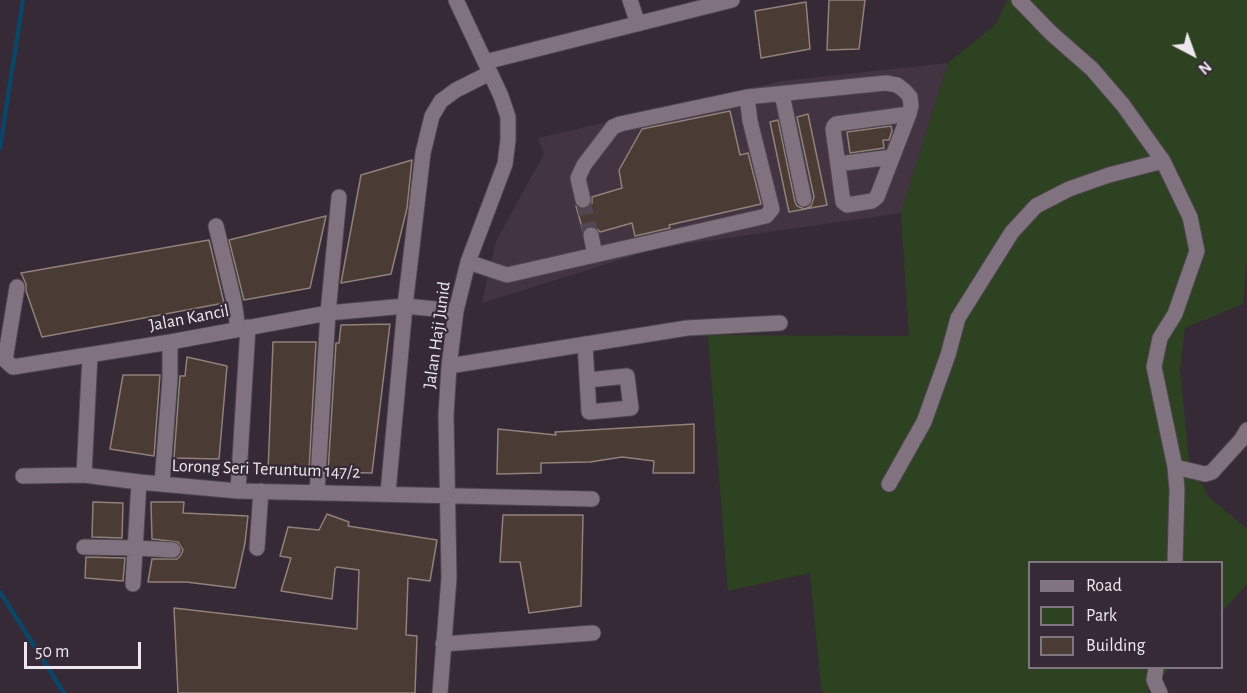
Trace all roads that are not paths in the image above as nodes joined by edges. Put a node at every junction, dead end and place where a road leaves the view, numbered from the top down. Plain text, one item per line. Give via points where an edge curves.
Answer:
1 (456, 0) edge
2 (630, 0) edge
3 (732, 0) edge
4 (1019, 0) edge
5 (638, 24) junction
6 (488, 68) junction
7 (782, 94) junction
8 (747, 97) junction
9 (909, 114) junction
10 (892, 157) junction
11 (1163, 160) junction
12 (838, 164) junction
13 (339, 197) dead end
14 (804, 199) dead end
15 (583, 200) tunnel mouth
16 (216, 226) dead end
17 (591, 235) tunnel mouth
18 (594, 255) junction
19 (468, 262) junction
20 (17, 287) dead end
21 (405, 306) junction
22 (456, 311) junction
23 (328, 313) junction
24 (780, 323) dead end
25 (243, 328) junction
26 (170, 342) junction
27 (585, 344) junction
28 (90, 354) junction
29 (449, 366) junction
30 (588, 380) dead end
31 (1247, 430) edge
32 (1175, 466) junction
33 (84, 475) junction
34 (23, 476) dead end
35 (140, 482) junction
36 (162, 484) junction
37 (889, 484) dead end
38 (238, 491) junction
39 (261, 491) junction
40 (317, 493) junction
41 (388, 493) junction
42 (448, 495) junction
43 (592, 499) dead end
44 (84, 547) dead end
45 (136, 548) junction
46 (257, 548) dead end
47 (173, 550) dead end
48 (1174, 561) edge
49 (134, 584) dead end
50 (593, 633) dead end
51 (443, 644) junction
52 (1156, 669) edge
53 (440, 693) edge
54 (1160, 693) edge

1 - 6 street, Jalan Haji Junid
2 - 5 street
3 - 5 street
4 - 11 street via 1092,69
5 - 6 street
6 - 19 street, Jalan Haji Junid via 508,117 508,140 505,164
6 - 21 street via 441,101 432,116 423,153
7 - 8 street
7 - 9 street via 886,83 897,85 910,97
7 - 14 street
8 - 15 street via 612,128 578,178
8 - 18 street via 770,213
9 - 10 street
9 - 12 street via 836,124 833,129
10 - 12 street
10 - 12 street via 877,197 863,203 843,202
11 - 32 street via 1190,218 1197,251 1175,314 1160,338 1155,367
11 - 37 street via 1069,189 1036,206 1012,232 958,318 924,422
13 - 23 street
16 - 25 street
17 - 18 street
18 - 19 street via 507,275
19 - 22 street, Jalan Haji Junid
20 - 28 street, Jalan Kancil via 5,360 8,364 13,367
21 - 22 street, Jalan Kancil
21 - 23 street, Jalan Kancil
21 - 41 street
22 - 29 street, Jalan Haji Junid
23 - 25 street, Jalan Kancil
23 - 40 street
24 - 27 street via 687,328
25 - 26 street, Jalan Kancil
25 - 38 street
26 - 28 street, Jalan Kancil
26 - 36 street
27 - 29 street
27 - 30 street
28 - 33 street
29 - 42 street, Jalan Haji Junid
31 - 32 street via 1212,472 1205,474
32 - 48 street
33 - 34 street, Lorong Seri Teruntum 147/2
33 - 35 street, Lorong Seri Teruntum 147/2
35 - 36 street, Lorong Seri Teruntum 147/2
35 - 45 street
36 - 38 street, Lorong Seri Teruntum 147/2
38 - 39 street, Lorong Seri Teruntum 147/2
39 - 40 street, Lorong Seri Teruntum 147/2
39 - 46 street
40 - 41 street, Lorong Seri Teruntum 147/2
41 - 42 street, Lorong Seri Teruntum 147/2
42 - 43 street, Lorong Seri Teruntum 147/2
42 - 51 street, Jalan Haji Junid via 449,578
44 - 45 street
45 - 47 street
45 - 49 street
50 - 51 street
51 - 53 street, Jalan Haji Junid
52 - 54 street via 1154,681

